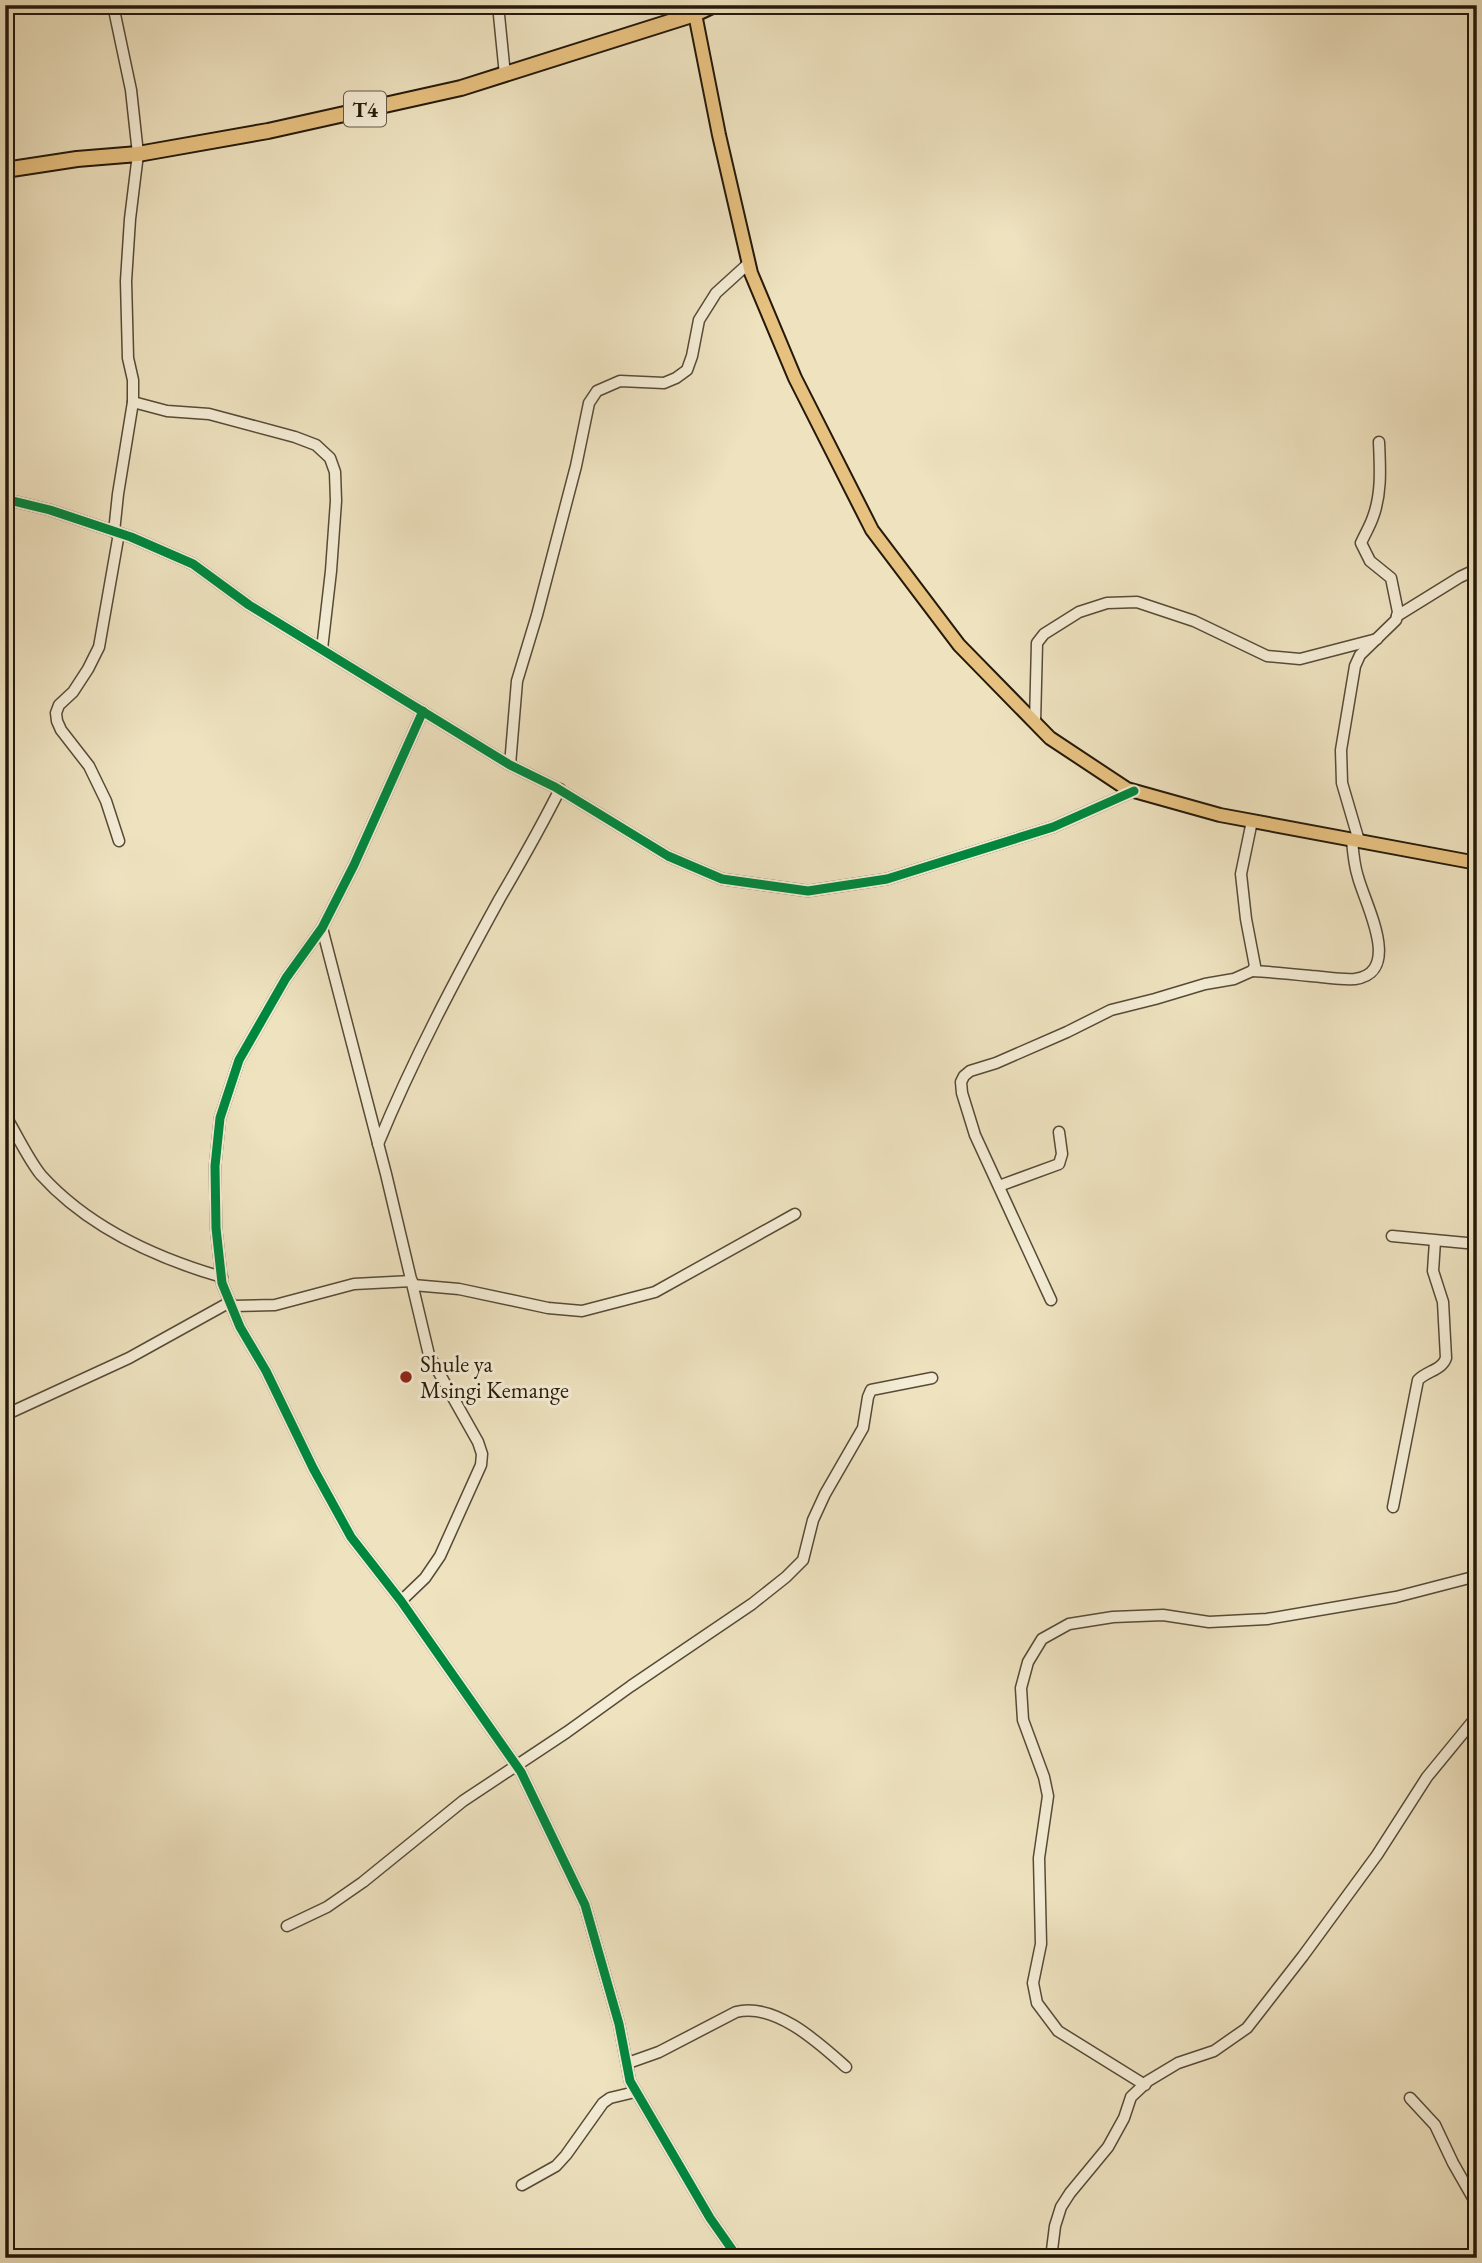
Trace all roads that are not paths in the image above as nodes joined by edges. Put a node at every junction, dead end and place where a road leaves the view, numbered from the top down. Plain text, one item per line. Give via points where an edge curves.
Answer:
1 (113, 5) edge
2 (498, 5) edge
3 (714, 5) edge
4 (695, 14) junction
5 (505, 75) junction
6 (138, 154) junction
7 (5, 170) edge
8 (749, 263) junction
9 (134, 402) junction
10 (1379, 442) dead end
11 (5, 499) edge
12 (117, 532) junction
13 (1477, 569) edge
14 (1397, 616) junction
15 (1377, 639) junction
16 (322, 649) junction
17 (423, 711) junction
18 (1035, 723) junction
19 (510, 765) junction
20 (560, 789) junction
21 (1134, 791) junction
22 (1252, 821) junction
23 (1355, 840) junction
24 (119, 841) dead end
25 (1477, 863) edge
26 (322, 928) junction
27 (1252, 971) junction
28 (5, 1115) edge
29 (1059, 1132) dead end
30 (378, 1144) junction
31 (999, 1186) junction
32 (795, 1214) dead end
33 (1392, 1236) dead end
34 (1435, 1241) junction
35 (1477, 1244) edge
36 (222, 1277) junction
37 (413, 1283) junction
38 (1051, 1300) dead end
39 (231, 1304) junction
40 (932, 1377) dead end
41 (5, 1415) edge
42 (1393, 1507) dead end
43 (1477, 1576) edge
44 (401, 1601) junction
45 (1477, 1716) edge
46 (517, 1766) junction
47 (287, 1926) dead end
48 (628, 2063) junction
49 (846, 2067) dead end
50 (1144, 2084) junction
51 (635, 2092) junction
52 (1410, 2098) dead end
53 (522, 2185) dead end
54 (1477, 2205) edge
55 (737, 2258) edge
56 (1051, 2258) edge

1 - 6 street via 131,90
2 - 5 street
3 - 4 highway, T4
4 - 5 highway, T4
4 - 8 main road
5 - 6 highway, T4 via 268,131
6 - 7 highway, T4
6 - 9 street via 126,281
8 - 18 main road via 794,378 872,530 959,645
8 - 19 street via 716,293 699,320 687,370 664,383 620,382 597,391 589,402 517,681
9 - 12 street
9 - 16 street via 167,411 209,414 295,436 316,445 330,458 336,501
10 - 14 street via 1378,502 1361,543 1370,561 1391,578
11 - 12 street
12 - 16 street via 193,564
12 - 24 street via 99,647 56,713 61,730 89,766
13 - 14 street
14 - 15 street
15 - 18 street via 1300,659 1267,656 1137,602 1107,603 1059,623 1037,643
15 - 23 street via 1355,666 1341,750 1342,783
16 - 17 street
17 - 19 street
17 - 26 street
18 - 21 main road via 1050,738
19 - 20 street
20 - 21 street via 668,856 722,879 808,891 887,879 1054,827
20 - 30 street via 423,1044
21 - 22 main road
22 - 23 main road
22 - 27 street via 1241,874 1255,966
23 - 25 main road
23 - 27 street via 1358,877 1380,954 1370,975 1339,979
26 - 30 street
26 - 36 street via 286,978 239,1060 220,1118 215,1166
27 - 31 street via 1111,1010 1035,1047 970,1070 961,1082 962,1093
28 - 36 street via 39,1173 73,1206 133,1242
29 - 31 street via 1059,1164
30 - 37 street
31 - 38 street
32 - 37 street via 655,1292 582,1311
33 - 34 street
34 - 35 street
34 - 42 street via 1433,1271 1443,1302 1446,1358 1418,1380
36 - 39 street
37 - 39 street via 354,1284 275,1305
37 - 44 street via 429,1355 482,1454 440,1556
39 - 41 street via 129,1358
39 - 44 street via 351,1537
40 - 46 street via 871,1390 863,1428 813,1520 803,1560 786,1577
43 - 50 street via 1396,1598 1279,1617 1209,1622 1163,1615 1113,1617 1069,1624 1042,1639 1028,1662 1021,1688 1023,1720 1048,1796 1039,1858 1041,1944 1033,1983 1037,2003 1058,2031
44 - 46 street
45 - 50 street via 1427,1777 1377,1855 1247,2028 1214,2051 1178,2063
46 - 47 street via 463,1801 363,1882 327,1907
46 - 48 street via 585,1905
48 - 49 street via 747,2009 805,2032
48 - 51 street
50 - 56 street via 1131,2097 1108,2147 1061,2207
51 - 53 street via 603,2103 556,2166
51 - 55 street
52 - 54 street via 1435,2125

